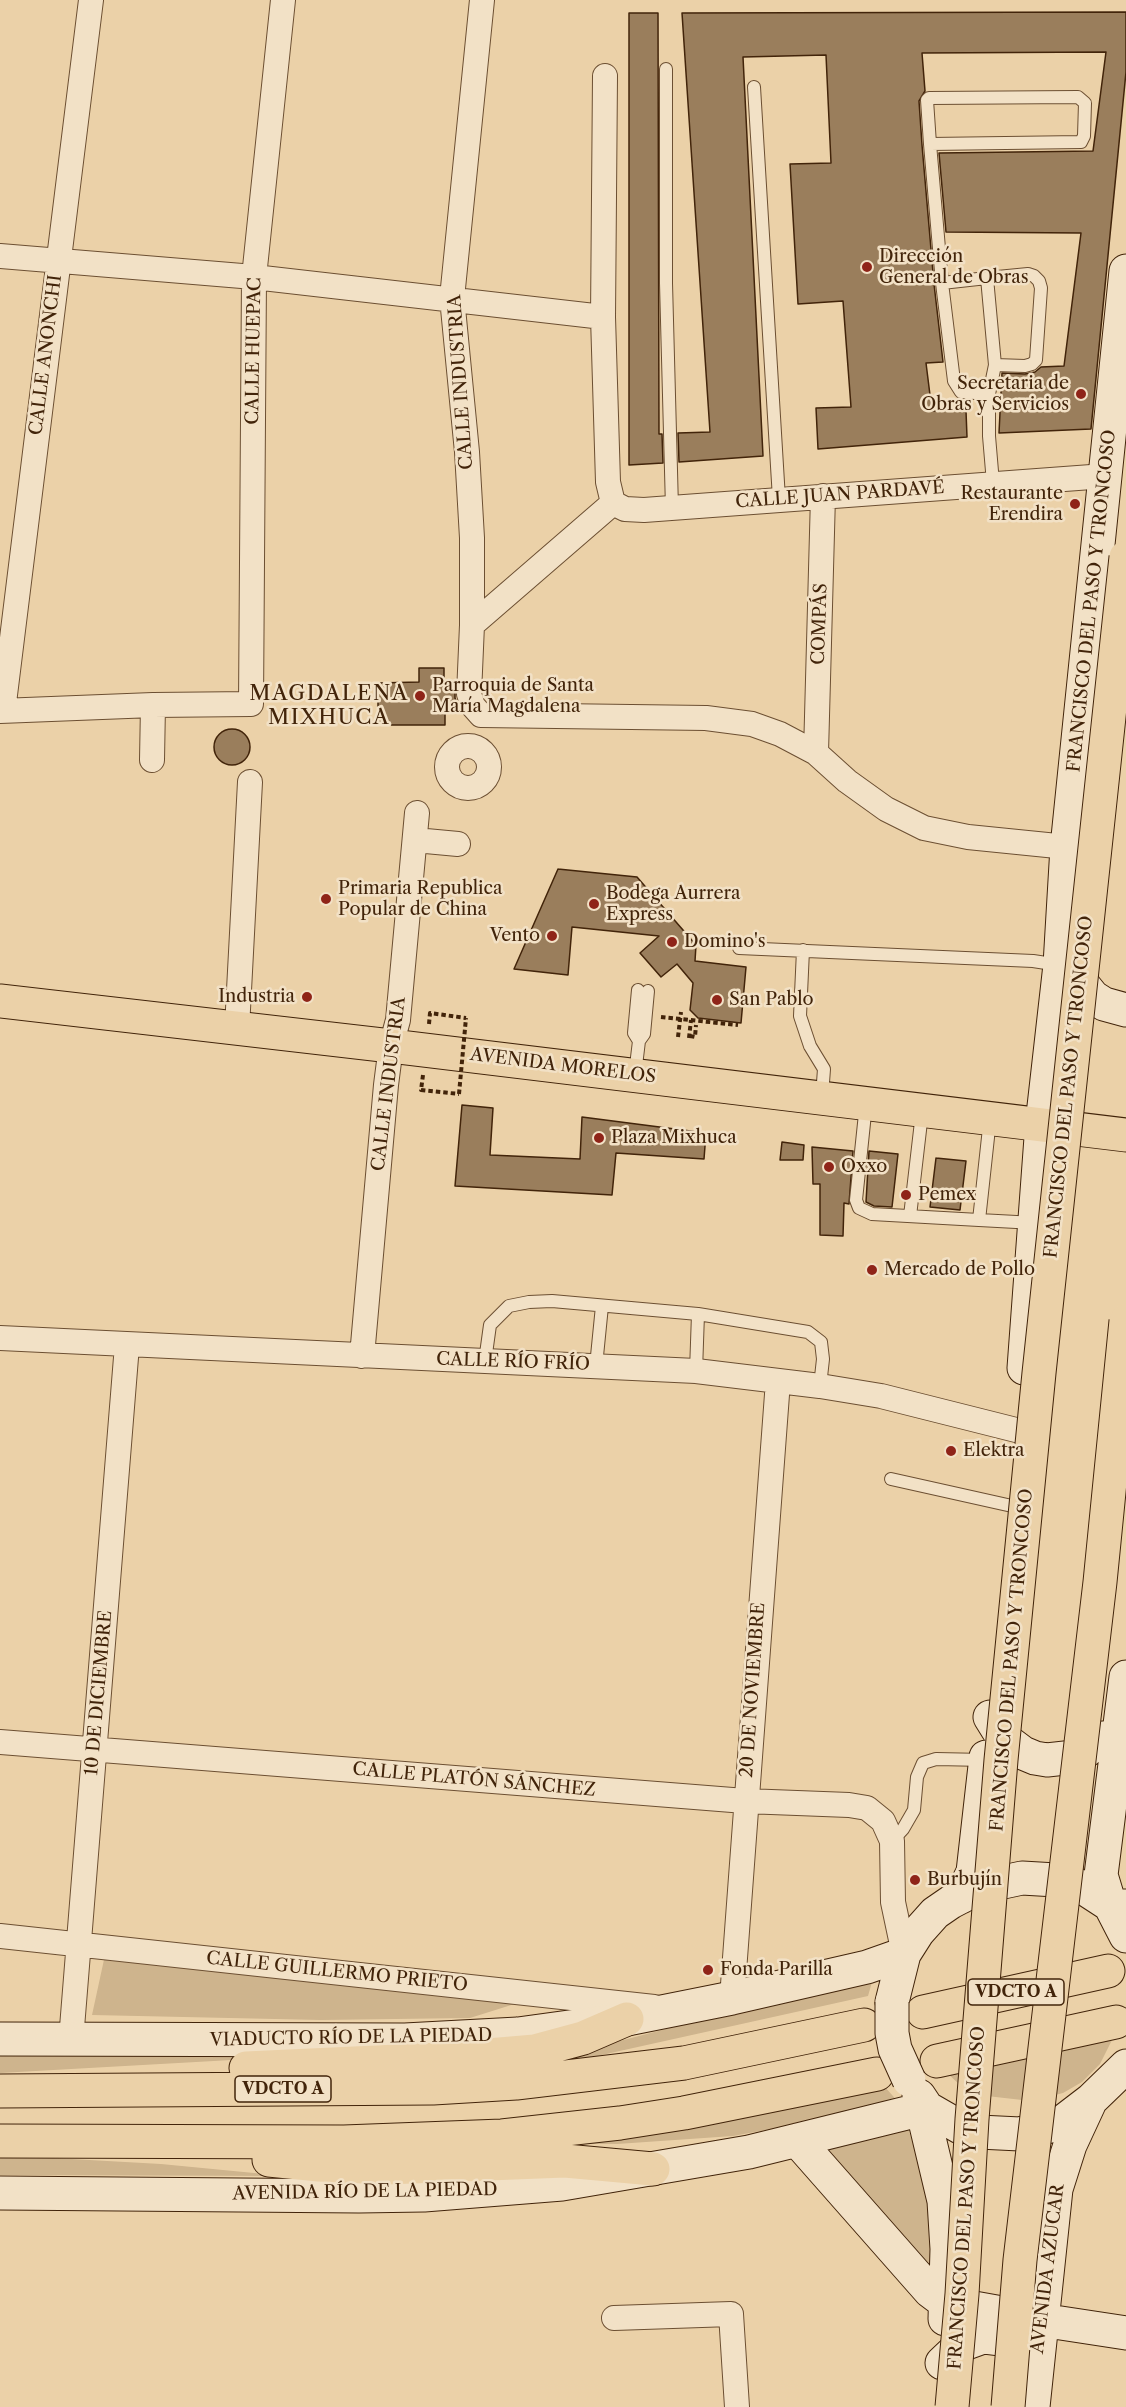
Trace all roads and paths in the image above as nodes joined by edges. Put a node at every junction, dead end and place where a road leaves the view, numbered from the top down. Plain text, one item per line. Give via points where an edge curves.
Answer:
1 (92, 0) edge
2 (283, 0) edge
3 (482, 0) edge
4 (666, 69) dead end
5 (605, 76) dead end
6 (754, 87) dead end
7 (930, 144) junction
8 (0, 256) edge
9 (58, 262) junction
10 (1126, 271) edge
11 (254, 277) junction
12 (987, 278) junction
13 (942, 283) junction
14 (452, 298) junction
15 (603, 317) junction
16 (995, 365) junction
17 (989, 394) junction
18 (1105, 476) junction
19 (993, 483) junction
20 (823, 496) junction
21 (779, 499) junction
22 (613, 503) junction
23 (672, 508) junction
24 (1126, 557) edge
25 (472, 625) junction
26 (153, 705) junction
27 (1, 711) edge
28 (481, 715) junction
29 (478, 749) junction
30 (816, 753) junction
31 (152, 760) dead end
32 (250, 782) dead end
33 (417, 813) dead end
34 (414, 840) junction
35 (458, 844) dead end
36 (1067, 847) junction
37 (739, 948) dead end
38 (803, 950) junction
39 (1060, 965) junction
40 (643, 990) dead end
41 (0, 1001) edge
42 (1126, 1010) edge
43 (681, 1012) dead end
44 (653, 1016) dead end
45 (680, 1019) junction
46 (691, 1020) junction
47 (429, 1024) dead end
48 (696, 1024) dead end
49 (738, 1025) dead end
50 (237, 1028) junction
51 (678, 1037) dead end
52 (391, 1046) junction
53 (635, 1075) junction
54 (421, 1090) dead end
55 (821, 1098) junction
56 (867, 1103) junction
57 (923, 1110) junction
58 (990, 1118) junction
59 (1042, 1124) junction
60 (1126, 1135) edge
61 (910, 1216) junction
62 (979, 1220) junction
63 (1035, 1223) junction
64 (602, 1306) junction
65 (698, 1314) junction
66 (1126, 1321) edge
67 (0, 1338) edge
68 (127, 1345) junction
69 (362, 1356) junction
70 (485, 1361) junction
71 (596, 1366) junction
72 (696, 1371) junction
73 (778, 1381) junction
74 (820, 1386) junction
75 (1020, 1431) junction
76 (891, 1479) dead end
77 (1012, 1506) junction
78 (1126, 1677) edge
79 (990, 1717) junction
80 (1120, 1723) junction
81 (0, 1742) edge
82 (95, 1749) junction
83 (986, 1760) junction
84 (745, 1801) junction
85 (1118, 1803) edge
86 (892, 1841) junction
87 (961, 1897) junction
88 (1118, 1906) edge
89 (0, 1936) edge
90 (1126, 1936) edge
91 (78, 1945) junction
92 (904, 1954) junction
93 (1108, 1971) dead end
94 (732, 1998) junction
95 (675, 2009) junction
96 (923, 2012) dead end
97 (627, 2019) junction
98 (1116, 2022) dead end
99 (864, 2025) dead end
100 (0, 2039) edge
101 (71, 2040) junction
102 (937, 2061) dead end
103 (877, 2074) dead end
104 (1114, 2078) edge
105 (58, 2090) junction
106 (0, 2091) edge
107 (927, 2108) junction
108 (126, 2140) junction
109 (797, 2140) junction
110 (0, 2141) edge
111 (653, 2169) junction
112 (0, 2193) edge
113 (946, 2303) junction
114 (614, 2318) dead end
115 (1041, 2320) junction
116 (1126, 2333) edge
117 (942, 2363) junction
118 (1034, 2391) edge
119 (737, 2407) edge
120 (938, 2407) edge
121 (952, 2407) edge
122 (1008, 2407) edge

1 - 9 street, CALLE ANONCHI
2 - 11 street, CALLE HUEPAC
3 - 14 street, CALLE INDUSTRIA
4 - 23 lane
5 - 15 street
6 - 21 lane
7 - 7 lane via 1081,142 1085,103 1078,98 929,99
7 - 13 lane
8 - 9 street
9 - 11 street
9 - 27 street, CALLE ANONCHI
10 - 18 main road, FRANCISCO DEL PASO Y TRONCOSO
11 - 14 street
11 - 26 street, CALLE HUEPAC via 251,704
12 - 13 lane
12 - 16 lane
12 - 16 lane via 1028,274 1039,281 1041,288 1036,360 1025,366
13 - 17 lane via 956,387 967,393
14 - 15 street
14 - 25 street, CALLE INDUSTRIA via 472,538
15 - 22 street via 608,482
16 - 17 lane
17 - 19 lane
18 - 19 street, CALLE JUAN PARDAVÉ
18 - 36 main road, FRANCISCO DEL PASO Y TRONCOSO
19 - 20 street, CALLE JUAN PARDAVÉ
20 - 21 street, CALLE JUAN PARDAVÉ
20 - 30 street, COMPÁS
21 - 23 street, CALLE JUAN PARDAVÉ
22 - 23 street, CALLE JUAN PARDAVÉ via 625,509
22 - 25 street
24 - 121 main road, FRANCISCO DEL PASO Y TRONCOSO, bridge via 1002,1748
25 - 28 street, CALLE INDUSTRIA via 469,694
26 - 27 street
26 - 31 street
28 - 29 street
28 - 30 street via 706,718 752,724
29 - 29 street via 488,759 486,779 475,787 454,784 444,765 459,748
30 - 36 street via 886,809 924,828 968,837
32 - 50 street
33 - 34 street, CALLE INDUSTRIA
34 - 35 street
34 - 52 street, CALLE INDUSTRIA via 398,1020
36 - 39 main road, FRANCISCO DEL PASO Y TRONCOSO
37 - 38 lane
38 - 39 lane
38 - 55 lane via 800,1016 810,1046 824,1069
39 - 42 main road via 1076,976 1093,997
39 - 59 main road, FRANCISCO DEL PASO Y TRONCOSO
40 - 53 lane via 644,1034 639,1041
41 - 50 main road, AVENIDA MORELOS
43 - 45 path
44 - 45 path
45 - 46 path
45 - 51 path
46 - 48 path via 689,1037 694,1037
46 - 49 path
47 - 54 path, bridge via 430,1013 466,1018 459,1094
50 - 52 main road, AVENIDA MORELOS
52 - 53 main road, AVENIDA MORELOS
52 - 69 street, CALLE INDUSTRIA
53 - 55 main road, AVENIDA MORELOS
55 - 56 main road, AVENIDA MORELOS
56 - 57 main road, AVENIDA MORELOS
56 - 61 lane via 856,1200 859,1208 872,1214
57 - 58 main road, AVENIDA MORELOS
57 - 61 lane
58 - 59 main road, AVENIDA MORELOS
58 - 62 lane
59 - 60 main road, AVENIDA MORELOS
59 - 63 main road, FRANCISCO DEL PASO Y TRONCOSO
61 - 62 lane
62 - 63 lane
63 - 75 main road, FRANCISCO DEL PASO Y TRONCOSO
64 - 65 lane
64 - 70 lane via 552,1301 509,1306 490,1325
64 - 71 lane
65 - 72 lane
65 - 74 lane via 808,1332 821,1342
66 - 122 main road, bridge via 1100,1582 1020,2260
67 - 68 street, CALLE RÍO FRÍO
68 - 69 street, CALLE RÍO FRÍO
68 - 82 street, 10 DE DICIEMBRE
69 - 70 street, CALLE RÍO FRÍO
70 - 71 street, CALLE RÍO FRÍO
71 - 72 street, CALLE RÍO FRÍO
72 - 73 street, CALLE RÍO FRÍO
73 - 74 street, CALLE RÍO FRÍO
73 - 84 street, 20 DE NOVIEMBRE
74 - 75 street, CALLE RÍO FRÍO via 881,1396
75 - 77 main road, FRANCISCO DEL PASO Y TRONCOSO
76 - 77 lane
77 - 79 main road, FRANCISCO DEL PASO Y TRONCOSO
78 - 80 main road
79 - 80 main road via 1012,1746 1047,1760 1074,1757 1086,1751
79 - 83 main road, FRANCISCO DEL PASO Y TRONCOSO
80 - 85 main road
81 - 82 street, CALLE PLATÓN SÁNCHEZ
82 - 84 street, CALLE PLATÓN SÁNCHEZ
82 - 91 street, 10 DE DICIEMBRE
83 - 86 lane via 936,1759 923,1763 917,1777 914,1810
83 - 87 main road, FRANCISCO DEL PASO Y TRONCOSO via 973,1872
84 - 86 street, CALLE PLATÓN SÁNCHEZ via 867,1808 883,1821
84 - 94 street, 20 DE NOVIEMBRE
85 - 88 main road via 1101,1875
86 - 92 street via 893,1902
87 - 88 main road via 1001,1881 1039,1878 1073,1883
87 - 92 main road via 935,1914
88 - 90 main road
89 - 91 street, CALLE GUILLERMO PRIETO
91 - 95 street, CALLE GUILLERMO PRIETO
91 - 101 street, 10 DE DICIEMBRE
92 - 94 main road, VIADUCTO RÍO DE LA PIEDAD via 867,1967
92 - 107 main road, bridge via 892,2002 892,2033 909,2080
93 - 96 main road, VDCTO A
94 - 95 main road, VIADUCTO RÍO DE LA PIEDAD
95 - 97 main road, VIADUCTO RÍO DE LA PIEDAD
97 - 101 main road, VIADUCTO RÍO DE LA PIEDAD via 518,2034 405,2040
97 - 105 main road via 584,2038 535,2051 184,2071
98 - 102 main road
99 - 105 main road, VDCTO A via 684,2063 516,2083 433,2088
100 - 101 main road, VIADUCTO RÍO DE LA PIEDAD
103 - 108 main road via 674,2115 502,2136 344,2142
104 - 107 main road via 1061,2123 1020,2134 969,2130
104 - 115 main road, AVENIDA AZUCAR via 1070,2145 1056,2189
105 - 106 main road, VDCTO A
107 - 109 main road
107 - 113 main road via 925,2121 944,2200
108 - 110 main road
108 - 111 main road via 155,2152 319,2165 386,2168 565,2161
109 - 111 main road, AVENIDA RÍO DE LA PIEDAD
109 - 113 main road via 930,2291
111 - 112 main road, AVENIDA RÍO DE LA PIEDAD via 562,2184 424,2194
113 - 115 main road
113 - 117 main road
114 - 119 street via 731,2314
115 - 116 main road
115 - 118 main road, AVENIDA AZUCAR
117 - 118 main road via 961,2345 995,2337 1017,2345 1033,2364
117 - 120 main road

